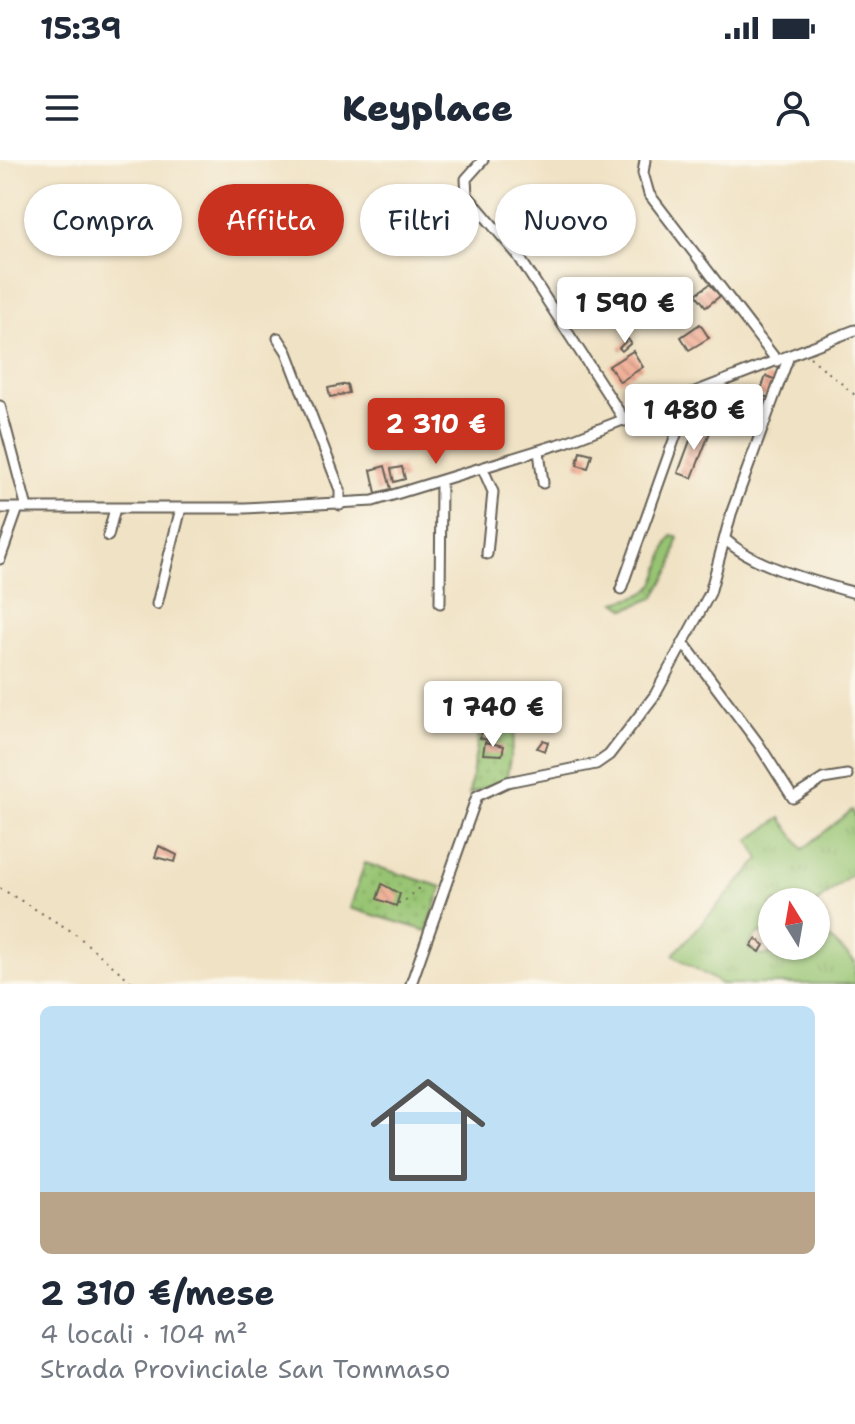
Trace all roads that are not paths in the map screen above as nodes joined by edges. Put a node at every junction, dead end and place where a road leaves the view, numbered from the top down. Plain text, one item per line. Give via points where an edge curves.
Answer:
1 (483, 160) edge
2 (645, 160) edge
3 (855, 330) edge
4 (278, 338) dead end
5 (789, 356) junction
6 (777, 361) junction
7 (683, 397) junction
8 (0, 406) edge
9 (625, 421) junction
10 (539, 451) junction
11 (483, 469) junction
12 (441, 481) junction
13 (543, 483) dead end
14 (340, 505) junction
15 (0, 508) edge
16 (22, 508) junction
17 (115, 508) junction
18 (181, 508) junction
19 (108, 536) dead end
20 (726, 540) junction
21 (487, 554) dead end
22 (0, 559) edge
23 (621, 589) dead end
24 (855, 593) edge
25 (440, 603) dead end
26 (157, 604) dead end
27 (685, 645) junction
28 (847, 775) dead end
29 (411, 984) edge

1 - 9 street via 466,179 467,195 517,254
2 - 6 street via 649,194
3 - 5 street
4 - 14 street via 340,490
5 - 6 street
5 - 20 street
6 - 7 street
7 - 9 street
7 - 23 street via 683,415
8 - 16 street
9 - 10 street
10 - 11 street
10 - 13 street
11 - 12 street
11 - 21 street via 493,492
12 - 14 street
12 - 25 street
14 - 18 street
15 - 16 street
16 - 17 street
16 - 22 street
17 - 18 street
17 - 19 street
18 - 26 street
20 - 24 street via 737,550 810,580
20 - 27 street via 710,593
27 - 28 street via 793,798 823,779
27 - 29 street via 609,755 596,764 507,782 477,796

